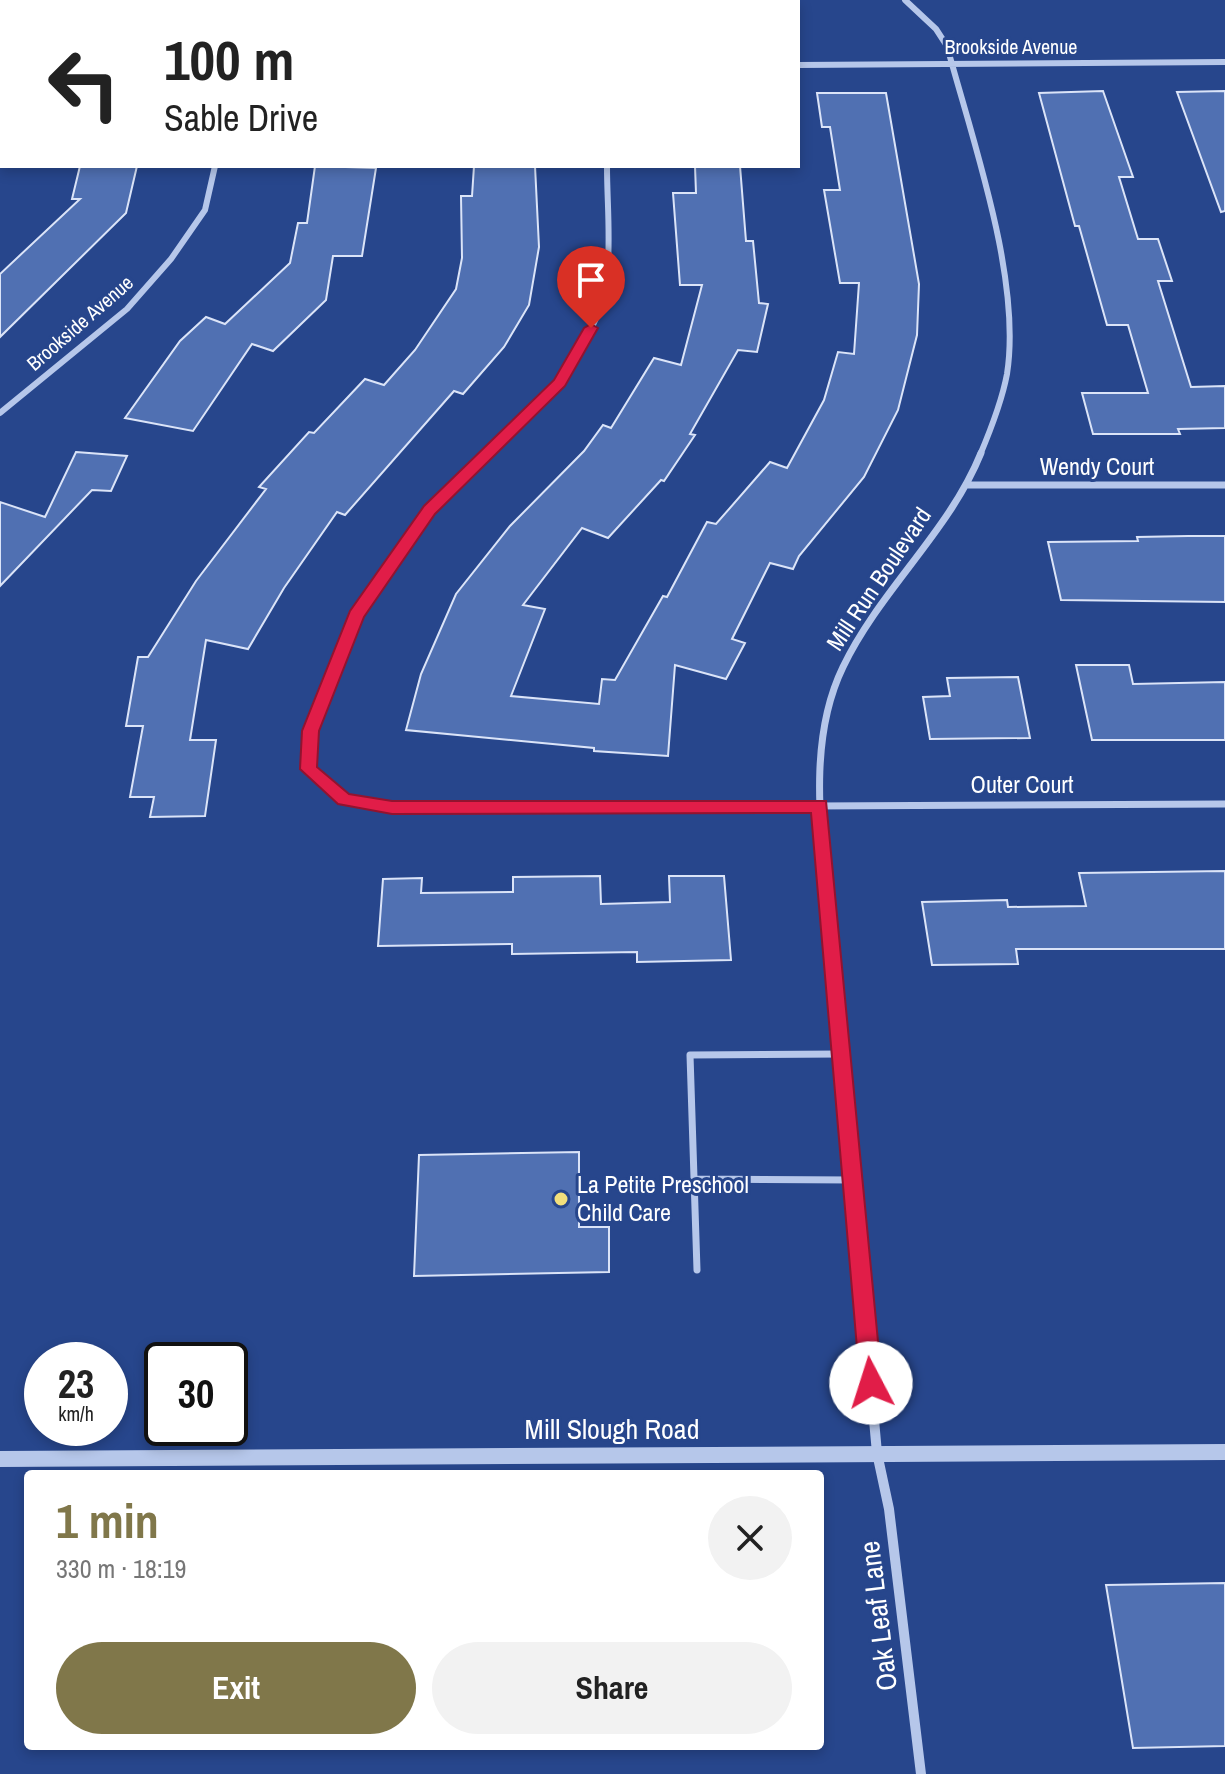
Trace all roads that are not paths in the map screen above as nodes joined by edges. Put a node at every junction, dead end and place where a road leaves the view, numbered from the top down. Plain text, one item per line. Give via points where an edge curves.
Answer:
1 (905, 0) edge
2 (1225, 62) edge
3 (951, 63) junction
4 (800, 65) edge
5 (215, 168) edge
6 (607, 168) edge
7 (0, 413) edge
8 (968, 485) junction
9 (1225, 485) edge
10 (1225, 804) edge
11 (819, 806) junction
12 (842, 1054) junction
13 (694, 1179) junction
14 (853, 1180) junction
15 (697, 1270) dead end
16 (1225, 1452) edge
17 (877, 1453) junction
18 (0, 1459) edge
19 (921, 1774) edge

1 - 3 street, Mill Run Boulevard via 936,29
2 - 3 street, Brookside Avenue
3 - 4 street, Brookside Avenue
3 - 8 street, Mill Run Boulevard via 1000,243 1008,317 1007,373
5 - 7 street, Brookside Avenue via 205,210 127,309
6 - 11 street, Outer Court via 607,278 591,328 559,382 429,510 356,615 311,731 309,769 344,799 392,808
8 - 9 street, Wendy Court
8 - 11 street, Mill Run Boulevard via 878,607 842,669 824,730
10 - 11 street, Outer Court
11 - 12 street, Mill Run Boulevard
12 - 13 lane via 690,1055
12 - 14 street, Mill Run Boulevard
13 - 14 lane
13 - 15 lane
14 - 17 street, Mill Run Boulevard
16 - 17 street, Mill Slough Road
17 - 18 street, Mill Slough Road
17 - 19 street, Oak Leaf Lane via 889,1509

